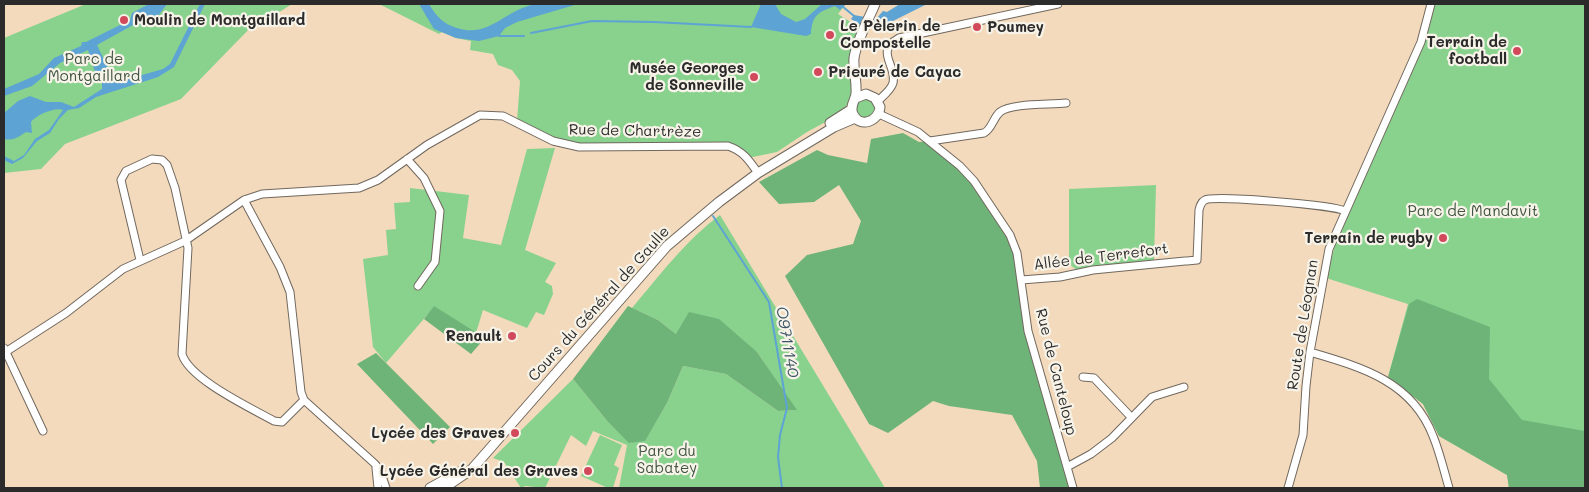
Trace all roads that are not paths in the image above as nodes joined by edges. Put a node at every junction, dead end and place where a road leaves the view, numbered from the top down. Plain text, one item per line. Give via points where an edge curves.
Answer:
1 (1058, 4) edge
2 (1431, 4) edge
3 (875, 5) edge
4 (857, 82) junction
5 (866, 94) junction
6 (856, 98) junction
7 (878, 101) junction
8 (1066, 103) dead end
9 (853, 113) junction
10 (878, 114) junction
11 (930, 141) junction
12 (407, 159) junction
13 (757, 170) junction
14 (244, 200) junction
15 (1346, 211) junction
16 (185, 241) junction
17 (140, 260) junction
18 (1021, 280) junction
19 (418, 286) dead end
20 (4, 351) edge
21 (1310, 352) junction
22 (1083, 377) dead end
23 (1184, 387) dead end
24 (304, 400) junction
25 (1131, 417) junction
26 (47, 420) dead end
27 (40, 423) junction
28 (43, 431) dead end
29 (479, 461) junction
30 (374, 463) junction
31 (1066, 467) junction
32 (378, 488) edge
33 (386, 488) edge
34 (430, 488) edge
35 (444, 488) edge
36 (1073, 488) edge
37 (1288, 488) edge
38 (1449, 488) edge

1 - 7 street via 893,41 887,52 892,83
2 - 15 street, Route de Léognan via 1421,42
3 - 4 main road via 854,58
4 - 5 main road
4 - 6 main road
5 - 6 main road
5 - 7 main road
6 - 9 main road
7 - 10 main road
8 - 11 street via 1009,108 999,113 984,134
9 - 10 main road via 866,122 874,120
9 - 13 main road, Cours du Général de Gaulle
10 - 11 street, Rue de Canteloup
11 - 18 street, Rue de Canteloup via 968,174 1010,235 1017,253
12 - 13 street, Rue de Chartrèze via 473,118 492,114 517,121 553,141 579,147 728,146 747,157
12 - 14 street, Rue de Chartrèze via 378,180 360,188 262,194
12 - 19 street via 424,178 440,211 435,262
13 - 29 main road, Cours du Général de Gaulle via 688,223
14 - 16 street, Rue de Chartrèze
14 - 24 street via 290,292
15 - 18 street, Allée de Terrefort via 1250,200 1208,199 1199,210 1197,260
15 - 21 street, Route de Léognan via 1326,260
16 - 17 street, Rue de Chartrèze
16 - 17 street via 167,165 162,160 152,159 126,171 121,180
16 - 24 street via 188,248 182,354 185,363 196,376 274,421 282,422
17 - 20 street, Rue de Chartrèze via 107,280 66,313
18 - 31 street, Rue de Canteloup via 1028,331
20 - 27 street
21 - 37 street, Route de Léognan via 1304,435
21 - 38 street via 1375,373 1409,400 1433,436
22 - 25 street via 1094,378
23 - 25 street via 1152,397
24 - 30 street
25 - 31 street via 1100,448
26 - 27 street
27 - 28 street
29 - 34 main road, Cours du Général de Gaulle
29 - 35 main road, Cours du Général de Gaulle
30 - 32 street
30 - 33 street
31 - 36 street, Rue de Canteloup

